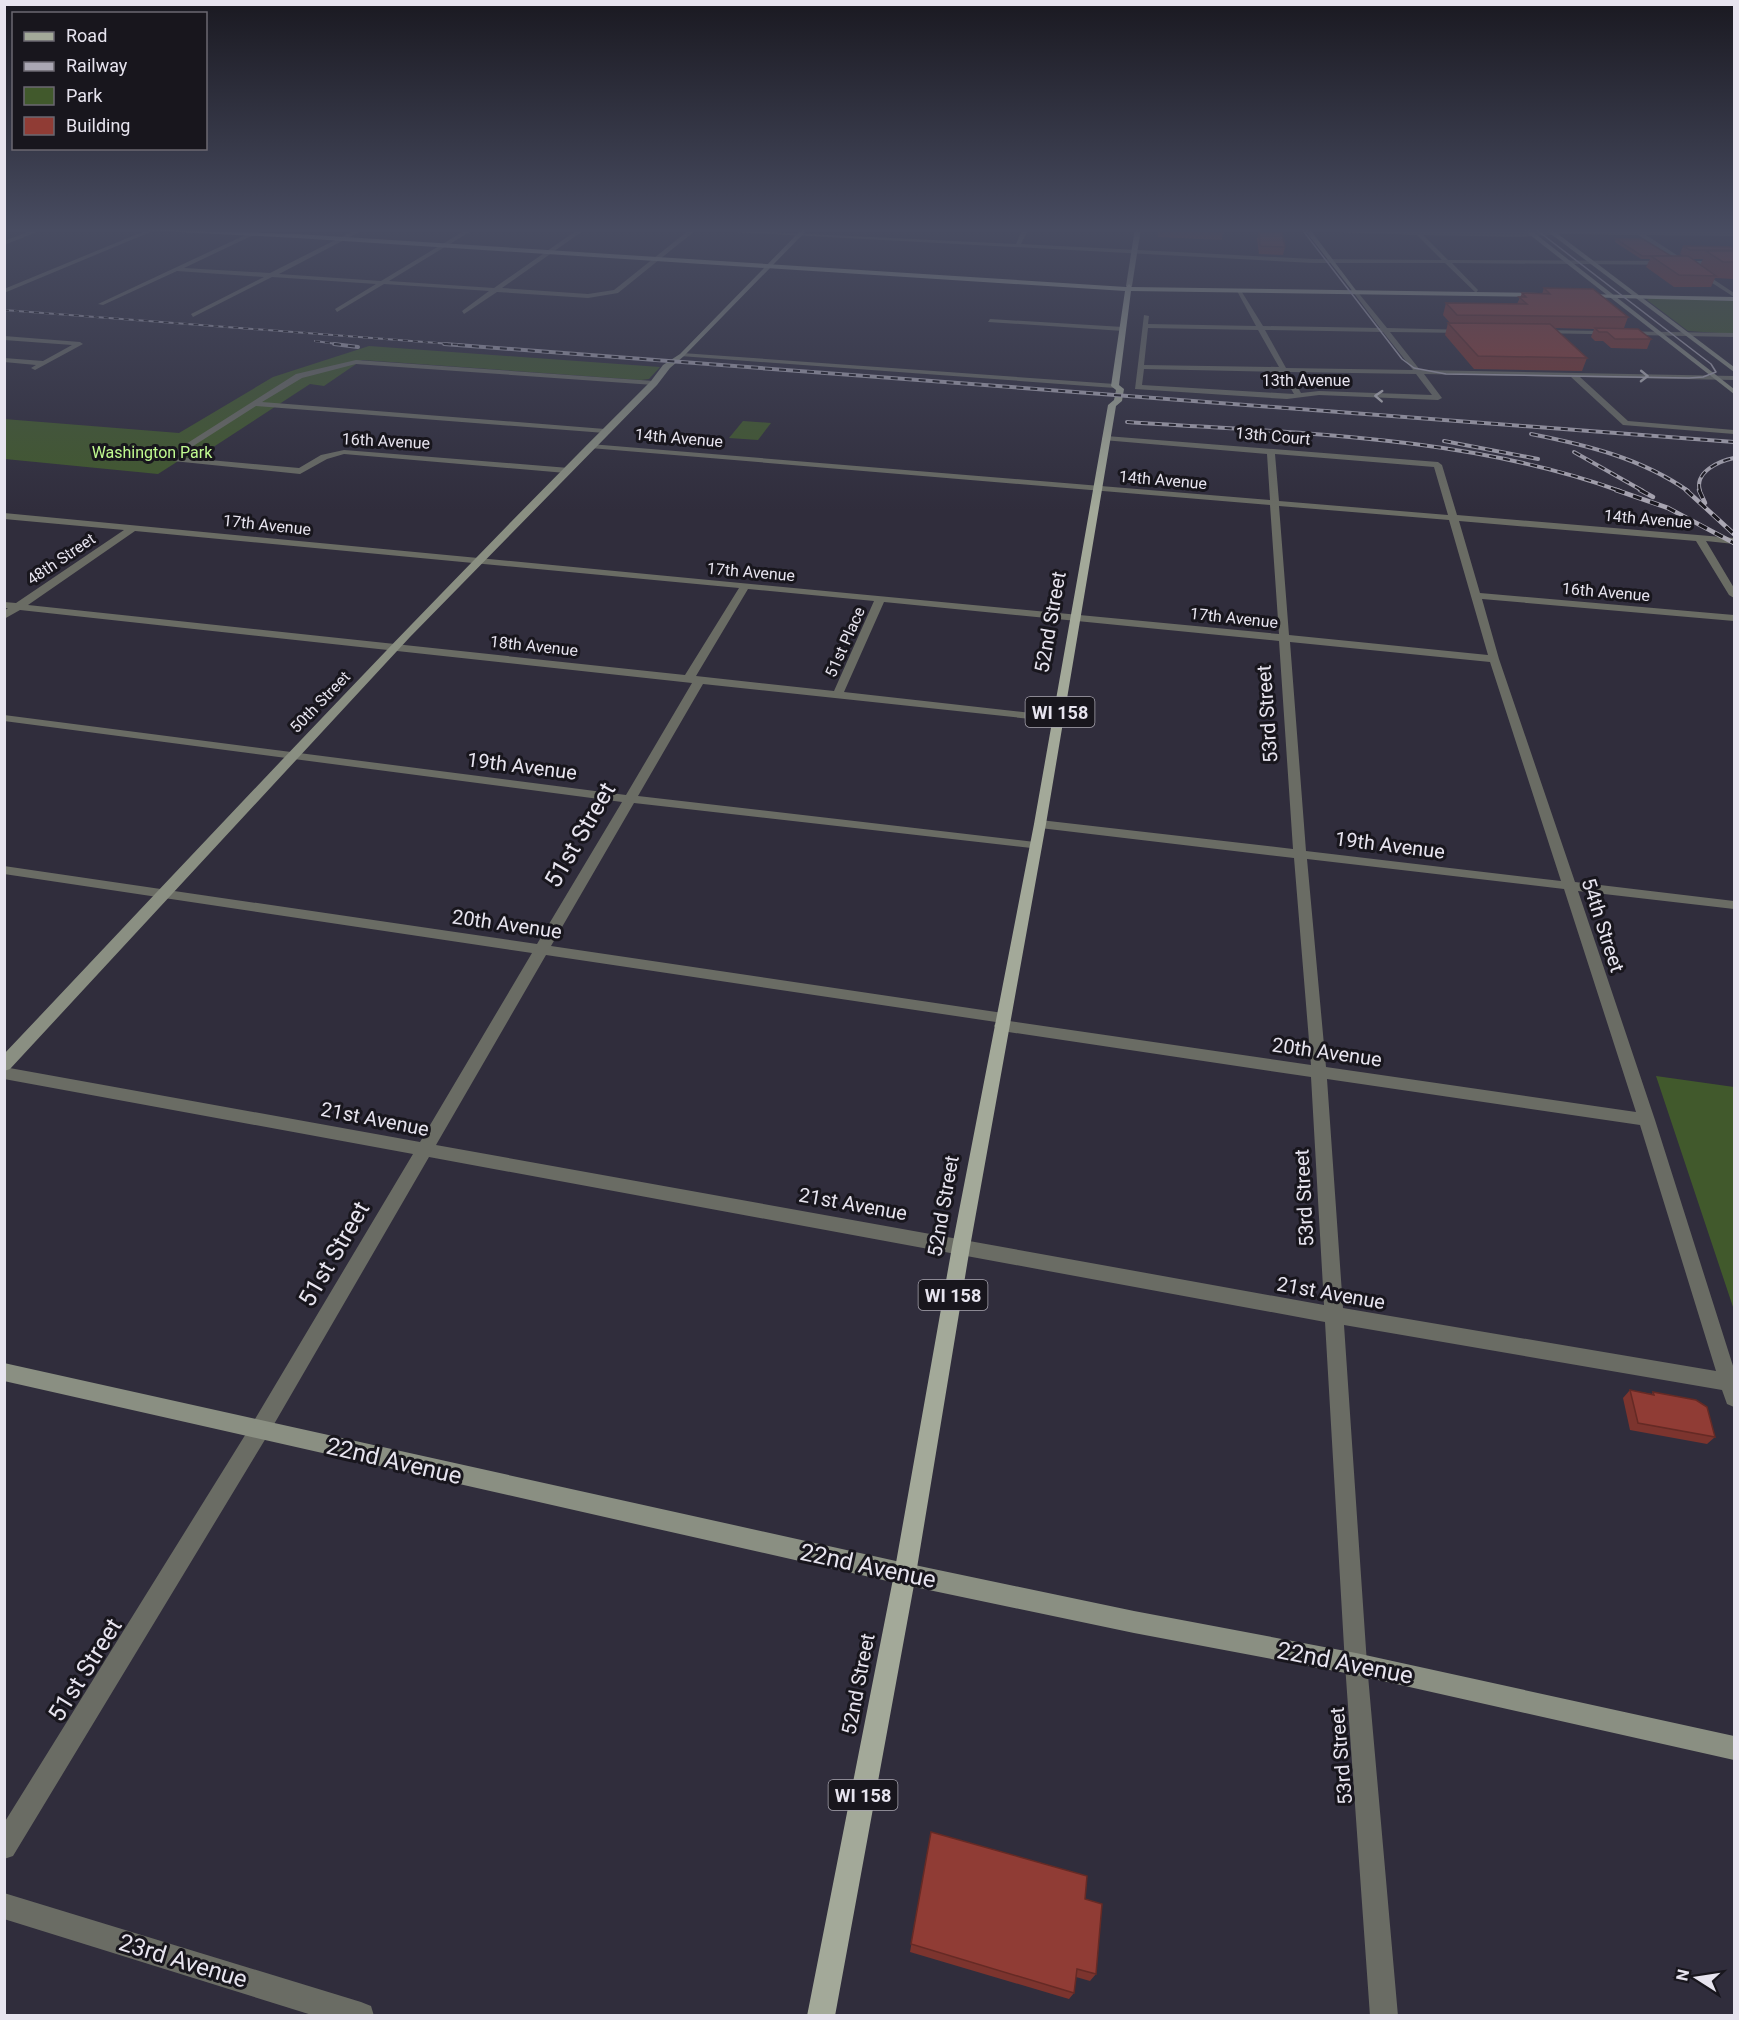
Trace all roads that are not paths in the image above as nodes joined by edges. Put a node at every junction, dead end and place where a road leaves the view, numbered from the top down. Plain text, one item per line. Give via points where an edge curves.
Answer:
1 (714, 322) edge
2 (1011, 322) edge
3 (1125, 322) edge
4 (1145, 322) edge
5 (1259, 322) edge
6 (1378, 322) edge
7 (1645, 322) edge
8 (1671, 322) edge
9 (1144, 326) junction
10 (1262, 328) junction
11 (1124, 329) junction
12 (1384, 330) junction
13 (1477, 331) edge
14 (1534, 332) edge
15 (1660, 334) junction
16 (1686, 334) junction
17 (1734, 335) edge
18 (4, 338) edge
19 (22, 340) junction
20 (4, 348) edge
21 (682, 355) junction
22 (4, 360) edge
23 (44, 363) junction
24 (1140, 367) junction
25 (34, 368) dead end
26 (1284, 370) junction
27 (1734, 370) edge
28 (1417, 372) junction
29 (1573, 375) junction
30 (1715, 378) junction
31 (1734, 378) edge
32 (654, 383) junction
33 (1115, 386) junction
34 (1734, 392) edge
35 (1298, 394) junction
36 (253, 404) junction
37 (605, 431) junction
38 (1734, 432) edge
39 (1106, 438) junction
40 (590, 446) junction
41 (1271, 451) junction
42 (1438, 465) joint
43 (566, 470) junction
44 (1097, 489) junction
45 (1273, 504) junction
46 (4, 516) edge
47 (1453, 519) junction
48 (135, 527) junction
49 (1699, 538) junction
50 (1734, 541) edge
51 (477, 561) junction
52 (745, 586) junction
53 (1734, 595) edge
54 (1476, 596) junction
55 (880, 600) junction
56 (4, 604) edge
57 (19, 606) junction
58 (4, 616) edge
59 (1076, 617) junction
60 (1734, 618) edge
61 (1284, 638) junction
62 (395, 647) junction
63 (1494, 659) junction
64 (693, 680) junction
65 (837, 696) junction
66 (4, 718) edge
67 (1059, 719) junction
68 (291, 756) junction
69 (628, 799) junction
70 (1041, 824) junction
71 (1035, 846) junction
72 (1300, 854) junction
73 (4, 870) edge
74 (1570, 886) junction
75 (163, 895) junction
76 (1734, 905) edge
77 (541, 949) junction
78 (1003, 1022) junction
79 (4, 1065) edge
80 (1319, 1072) junction
81 (4, 1074) edge
82 (1647, 1120) junction
83 (422, 1150) junction
84 (961, 1247) junction
85 (1334, 1317) junction
86 (4, 1372) edge
87 (1732, 1390) edge
88 (259, 1431) junction
89 (905, 1574) junction
90 (1356, 1664) junction
91 (1734, 1748) edge
92 (4, 1847) edge
93 (4, 1906) edge
94 (362, 2016) edge
95 (821, 2016) edge
96 (1384, 2016) edge

1 - 21 street, 50th Street
2 - 11 street
3 - 11 main road, 52nd Street / WI 158
4 - 9 street
5 - 10 street
6 - 12 street
7 - 15 street
8 - 16 street
9 - 10 street
9 - 24 street
10 - 12 street
10 - 26 street
11 - 33 main road, 52nd Street / WI 158
12 - 13 street
12 - 28 street
14 - 15 street
15 - 16 street
15 - 30 street
16 - 17 street
16 - 27 street
18 - 19 street
19 - 20 street
19 - 23 street via 80,344
21 - 32 street, 50th Street
21 - 33 street
22 - 23 street
23 - 25 street
24 - 26 street
24 - 35 street, 13th Avenue via 1138,387 1287,397
26 - 28 street
26 - 35 street
28 - 29 street
28 -> 35 street, 13th Avenue via 1438,398
29 -> 30 street
29 - 38 street via 1626,423
30 - 31 street
30 - 34 street
32 - 36 street via 356,362 298,376
32 - 37 street, 50th Street
33 - 39 main road, 52nd Street / WI 158 via 1120,389 1118,402 1112,405
36 - 37 street
36 - 43 street, 16th Avenue via 171,456 300,471 324,457 344,452
37 - 40 street, 50th Street
39 - 41 street, 13th Court
39 - 44 main road, 52nd Street / WI 158
40 - 43 street, 50th Street
40 - 44 street, 14th Avenue
41 - 42 street, 13th Court
41 - 45 street, 53rd Street
42 - 47 street, 54th Street
43 - 51 street, 50th Street
44 - 45 street, 14th Avenue
44 - 59 main road, 52nd Street / WI 158
45 - 47 street, 14th Avenue
45 - 61 street, 53rd Street
46 - 48 street, 17th Avenue
47 - 49 street, 14th Avenue
47 - 54 street, 54th Street
48 - 51 street, 17th Avenue
48 - 57 street, 48th Street
49 - 50 street, 14th Avenue
49 - 53 street
51 - 52 street, 17th Avenue
51 - 62 street, 50th Street
52 - 55 street, 17th Avenue
52 - 64 street, 51st Street
54 - 60 street, 16th Avenue
54 - 63 street, 54th Street
55 - 59 street, 17th Avenue
55 - 65 street, 51st Place
56 - 57 street, 18th Avenue
57 - 58 street, 48th Street
57 - 62 street, 18th Avenue
59 - 61 street, 17th Avenue
59 - 67 main road, 52nd Street / WI 158
61 - 63 street, 17th Avenue
61 - 72 street, 53rd Street
62 - 64 street, 18th Avenue
62 - 68 street, 50th Street
63 - 74 street, 54th Street
64 - 65 street, 18th Avenue
64 - 69 street, 51st Street
65 - 67 street, 18th Avenue
66 - 68 street, 19th Avenue
67 - 70 main road, 52nd Street / WI 158
68 - 69 street, 19th Avenue
68 - 75 street, 50th Street
69 - 71 street, 19th Avenue
69 - 77 street, 51st Street
70 - 71 main road, 52nd Street / WI 158
70 - 72 street, 19th Avenue
71 - 78 main road, 52nd Street / WI 158
72 - 74 street, 19th Avenue
72 - 80 street, 53rd Street
73 - 75 street, 20th Avenue
74 - 76 street, 19th Avenue
74 - 82 street, 54th Street
75 - 77 street, 20th Avenue
75 - 79 street, 50th Street
77 - 78 street, 20th Avenue
77 - 83 street, 51st Street
78 - 80 street, 20th Avenue
78 - 84 main road, 52nd Street / WI 158
80 - 82 street, 20th Avenue
80 - 85 street, 53rd Street
81 - 83 street, 21st Avenue
82 - 87 street, 54th Street
83 - 84 street, 21st Avenue
83 - 88 street, 51st Street
84 - 85 street, 21st Avenue
84 - 89 main road, 52nd Street / WI 158
85 - 87 street, 21st Avenue
85 - 90 street, 53rd Street
86 - 88 street, 22nd Avenue
88 - 89 street, 22nd Avenue
88 - 92 street, 51st Street
89 - 90 street, 22nd Avenue
89 - 95 main road, 52nd Street / WI 158
90 - 91 street, 22nd Avenue
90 - 96 street, 53rd Street
93 - 94 street, 23rd Avenue

